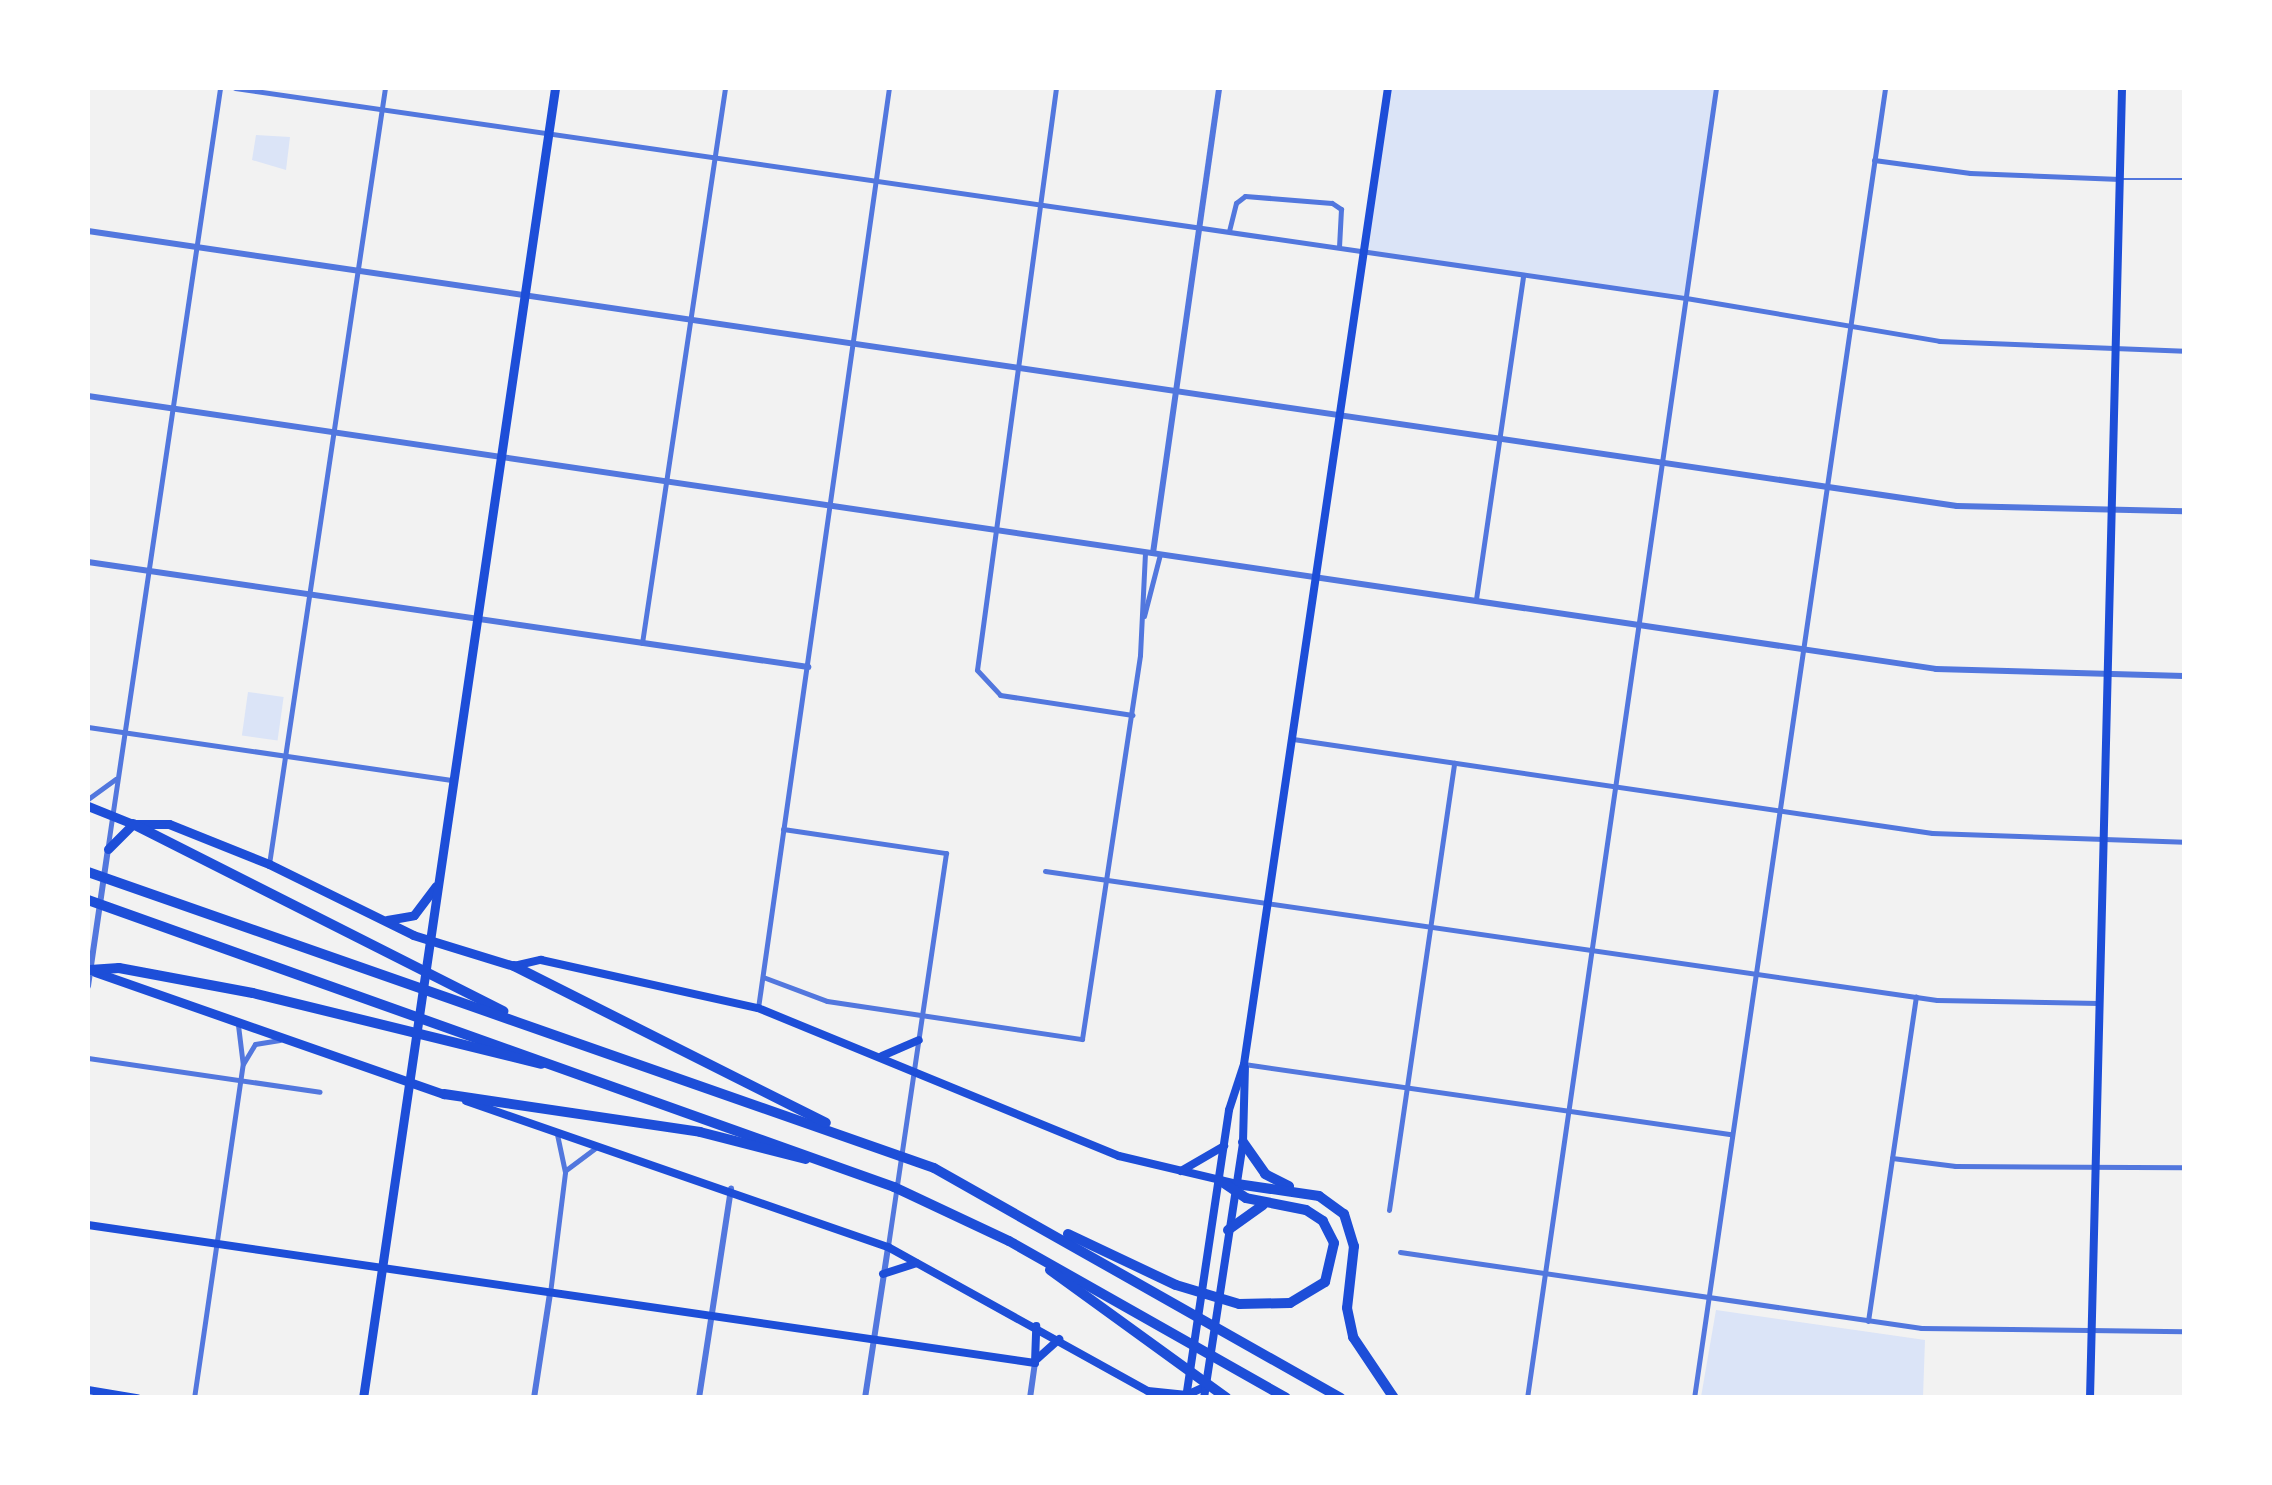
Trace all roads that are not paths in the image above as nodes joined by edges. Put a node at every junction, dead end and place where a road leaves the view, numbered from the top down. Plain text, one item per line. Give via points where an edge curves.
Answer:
1 (220, 88) edge
2 (234, 88) edge
3 (385, 88) edge
4 (554, 88) edge
5 (725, 88) edge
6 (889, 88) edge
7 (1056, 88) edge
8 (1219, 88) edge
9 (1388, 88) edge
10 (1716, 88) edge
11 (1885, 88) edge
12 (2122, 88) edge
13 (381, 108) junction
14 (548, 133) junction
15 (716, 157) junction
16 (1874, 160) junction
17 (2121, 179) junction
18 (2184, 179) edge
19 (876, 182) junction
20 (1039, 204) junction
21 (1200, 229) junction
22 (88, 230) edge
23 (1229, 232) junction
24 (196, 247) junction
25 (1338, 247) junction
26 (1364, 252) junction
27 (358, 271) junction
28 (1523, 275) junction
29 (525, 294) junction
30 (1686, 298) junction
31 (691, 319) junction
32 (1850, 327) junction
33 (854, 343) junction
34 (2117, 350) junction
35 (2184, 352) edge
36 (1016, 367) junction
37 (1178, 390) junction
38 (88, 396) edge
39 (172, 409) junction
40 (1340, 415) junction
41 (334, 432) junction
42 (1500, 437) junction
43 (501, 457) junction
44 (1662, 460) junction
45 (667, 482) junction
46 (1824, 486) junction
47 (831, 506) junction
48 (2112, 509) junction
49 (2184, 511) edge
50 (993, 529) junction
51 (1153, 553) junction
52 (88, 562) edge
53 (149, 571) junction
54 (1316, 577) junction
55 (310, 595) junction
56 (1476, 599) junction
57 (1144, 616) junction
58 (476, 620) junction
59 (1638, 623) junction
60 (642, 643) junction
61 (1802, 648) junction
62 (808, 667) junction
63 (2109, 676) junction
64 (2184, 676) edge
65 (1132, 715) junction
66 (88, 726) edge
67 (124, 732) junction
68 (1292, 738) junction
69 (285, 756) junction
70 (1454, 762) junction
71 (118, 777) junction
72 (454, 780) junction
73 (1614, 786) junction
74 (88, 803) edge
75 (1780, 810) junction
76 (108, 813) junction
77 (133, 824) junction
78 (783, 829) junction
79 (2105, 840) junction
80 (2184, 842) edge
81 (108, 849) junction
82 (269, 864) junction
83 (1046, 870) dead end
84 (88, 872) edge
85 (1107, 878) junction
86 (438, 884) junction
87 (88, 900) edge
88 (1269, 900) junction
89 (378, 919) junction
90 (1430, 925) junction
91 (428, 941) junction
92 (1592, 947) junction
93 (514, 966) junction
94 (89, 970) edge
95 (1754, 972) junction
96 (763, 977) junction
97 (88, 986) edge
98 (1916, 997) junction
99 (2099, 1003) junction
100 (758, 1008) junction
101 (922, 1015) junction
102 (232, 1020) junction
103 (532, 1025) junction
104 (918, 1040) junction
105 (298, 1043) junction
106 (882, 1056) junction
107 (88, 1058) edge
108 (244, 1064) junction
109 (1244, 1064) junction
110 (914, 1070) junction
111 (240, 1080) junction
112 (408, 1082) junction
113 (615, 1083) junction
114 (1406, 1087) junction
115 (320, 1092) dead end
116 (444, 1094) junction
117 (1570, 1110) junction
118 (554, 1129) junction
119 (1732, 1134) junction
120 (858, 1140) junction
121 (1242, 1142) junction
122 (607, 1146) junction
123 (1224, 1146) junction
124 (1892, 1158) junction
125 (2096, 1168) junction
126 (2184, 1168) edge
127 (850, 1169) junction
128 (564, 1172) junction
129 (1176, 1172) junction
130 (1219, 1180) junction
131 (731, 1188) junction
132 (1236, 1188) junction
133 (1304, 1193) junction
134 (1004, 1204) junction
135 (1264, 1204) junction
136 (1389, 1210) dead end
137 (88, 1224) edge
138 (1228, 1230) junction
139 (1009, 1241) junction
140 (216, 1244) junction
141 (888, 1247) junction
142 (1400, 1252) dead end
143 (918, 1262) junction
144 (382, 1268) junction
145 (1544, 1272) junction
146 (884, 1274) junction
147 (550, 1293) junction
148 (1708, 1297) junction
149 (710, 1316) junction
150 (1868, 1321) junction
151 (1036, 1326) junction
152 (2092, 1330) junction
153 (2184, 1331) edge
154 (874, 1339) junction
155 (1059, 1339) junction
156 (1035, 1362) junction
157 (88, 1390) edge
158 (1152, 1394) edge
159 (1192, 1395) edge
160 (137, 1398) edge
161 (194, 1398) edge
162 (363, 1398) edge
163 (534, 1398) edge
164 (698, 1398) edge
165 (866, 1398) edge
166 (1030, 1398) edge
167 (1227, 1398) edge
168 (1286, 1398) edge
169 (1341, 1398) edge
170 (1394, 1398) edge
171 (1527, 1398) edge
172 (1694, 1398) edge
173 (2090, 1398) edge

1 - 24 street
2 - 13 street
3 - 13 street
4 - 14 main road
5 - 15 street
6 - 19 street
7 - 20 street
8 - 21 street
9 - 26 main road
10 - 30 street
11 - 16 street
12 - 17 main road
13 - 14 street
13 - 27 street
14 - 15 street
14 - 29 main road
15 - 19 street
15 - 31 street
16 - 17 street via 1970,173
16 - 32 street
17 - 18 lane
17 - 34 main road
19 - 20 street
19 - 33 street
20 - 21 street
20 - 36 street
21 - 23 street
21 - 37 street
22 - 24 street
23 - 25 street
23 - 25 street via 1236,203 1246,196 1332,204 1341,209
24 - 27 street
24 - 39 street
25 - 26 street
26 - 28 street
26 - 40 main road
27 - 29 street
27 - 41 street
28 - 30 street
28 - 42 street
29 - 31 street
29 - 43 main road
30 - 32 street
30 - 44 street
31 - 33 street
31 - 45 street
32 - 34 street via 1970,344
32 - 46 street
33 - 36 street
33 - 47 street
34 - 35 street
34 - 48 main road
36 - 37 street
36 - 50 street
37 - 40 street
37 - 51 street
38 - 39 street
39 - 41 street
39 - 53 street
40 - 42 street
40 - 54 main road
41 - 43 street
41 - 55 street
42 - 44 street
42 - 56 street
43 - 45 street
43 - 58 main road
44 - 46 street
44 - 59 street
45 - 47 street
45 - 60 street
46 - 48 street via 1957,506
46 - 61 street
47 - 50 street
47 - 62 street
48 - 49 street
48 - 63 main road
50 - 51 street
50 - 65 street via 976,653 980,678 1000,695
51 - 54 street
51 - 57 street
51 - 57 street via 1139,594
52 - 53 street
53 - 55 street
53 - 67 street
54 - 56 street
54 - 68 main road
55 - 58 street
55 - 69 street
56 - 59 street
57 - 65 street
58 - 60 street
58 - 72 main road
59 - 61 street
59 - 73 street
60 - 62 street
61 - 63 street via 1936,669
61 - 75 street
62 - 78 street
63 - 64 street
63 - 79 main road
65 - 85 street
66 - 67 street
67 - 69 street
67 - 71 street
68 - 70 street
68 - 88 main road
69 - 72 street
69 - 82 street
70 - 73 street
70 - 90 street
71 - 74 street
71 - 76 street
72 - 86 main road
73 - 75 street
73 - 92 street
74 - 76 main road
75 - 79 street via 1947,835
75 - 95 street
76 - 77 main road
76 - 81 street
77 - 81 main road
77 - 82 main road via 169,824
77 - 103 highway
78 - 96 street
78 - 101 street via 946,853
79 - 80 street
79 - 99 main road
81 - 94 street
82 - 89 main road
83 - 85 street
84 - 103 highway
85 - 88 street
85 - 101 street via 1082,1038
86 - 89 main road via 411,917
86 - 91 main road
87 - 113 highway
88 - 90 street
88 - 109 main road
89 - 91 main road
90 - 92 street
90 - 114 street
91 - 93 main road
91 - 112 main road
92 - 95 street
92 - 117 street
93 - 100 main road via 541,960
93 - 120 highway
94 - 97 street
94 - 102 main road
94 - 113 highway via 157,974 345,1012
95 - 98 street
95 - 119 street
96 - 100 street
96 - 101 street via 810,998
98 - 99 street
98 - 124 street
99 - 125 main road
100 - 106 main road
101 - 104 street
102 - 105 main road
102 - 108 street via 241,1030
103 - 120 highway
104 - 106 main road
104 - 110 street
105 - 108 street via 263,1040
105 - 112 main road
106 - 110 main road
107 - 111 street
108 - 111 street
109 - 114 street
109 - 121 main road
109 - 123 main road
110 - 129 main road via 1120,1156
110 - 141 street
111 - 115 street
111 - 140 street
112 - 116 main road
112 - 144 main road
113 - 127 highway
114 - 117 street
114 - 136 street
116 - 118 main road
116 - 127 highway via 700,1132
117 - 119 street
117 - 145 street
118 - 122 main road
118 - 128 street
119 - 148 street
120 - 134 highway
121 - 132 main road
121 - 133 highway via 1265,1174
122 - 128 street via 582,1152
122 - 131 main road
123 - 129 main road
123 - 130 main road
124 - 125 street
124 - 150 street
125 - 126 street
125 - 152 main road
127 - 139 highway
128 - 147 street
129 - 130 main road
130 - 132 highway
130 - 159 main road
131 - 141 main road
131 - 149 street
132 - 133 highway
132 - 135 highway
132 - 138 main road
133 - 170 highway via 1328,1201 1348,1221 1354,1246 1348,1318 1366,1364
134 - 135 highway via 1201,1294 1255,1306 1298,1300 1328,1278 1333,1237 1315,1214
134 - 169 highway
135 - 138 highway
137 - 140 main road
138 - 159 main road via 1206,1386
139 - 167 highway
139 - 168 highway
140 - 144 main road
140 - 161 street
141 - 143 main road
141 - 146 street
142 - 145 street
143 - 146 main road
143 - 151 main road
144 - 147 main road
144 - 162 main road
145 - 148 street
145 - 171 street
146 - 154 street
147 - 149 main road
147 - 163 street
148 - 150 street
148 - 172 street
149 - 154 main road
149 - 164 street
150 - 152 street via 1940,1329
151 - 155 main road
151 - 156 main road
152 - 153 street
152 - 173 main road
154 - 156 main road
154 - 165 street
155 - 156 main road
155 - 158 main road
156 - 166 street
157 - 160 main road
158 - 159 main road

